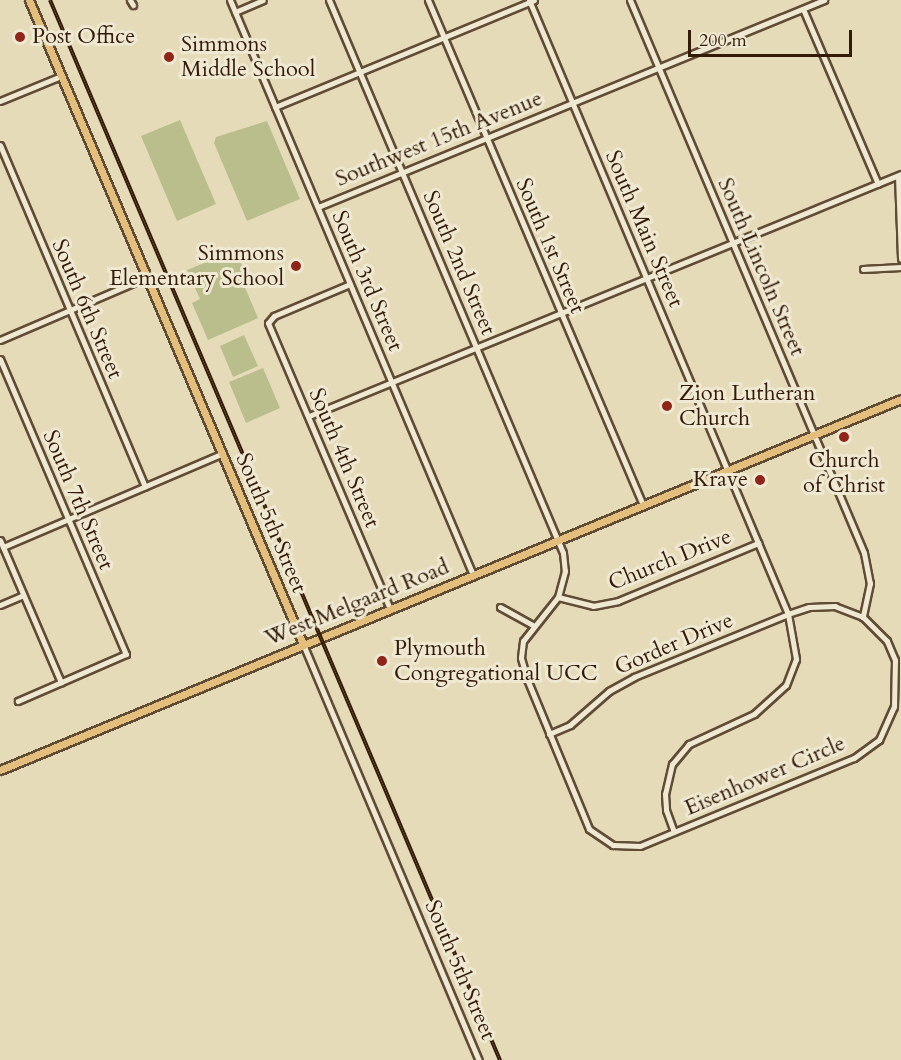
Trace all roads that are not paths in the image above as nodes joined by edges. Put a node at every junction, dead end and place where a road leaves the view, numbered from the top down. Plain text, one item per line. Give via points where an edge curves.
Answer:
1 (29, 0) edge
2 (230, 0) edge
3 (263, 0) edge
4 (329, 0) edge
5 (428, 0) edge
6 (531, 0) edge
7 (630, 0) edge
8 (824, 0) edge
9 (803, 9) junction
10 (235, 12) junction
11 (444, 38) junction
12 (659, 68) junction
13 (359, 72) junction
14 (62, 76) junction
15 (0, 101) edge
16 (573, 102) junction
17 (275, 106) junction
18 (487, 138) junction
19 (0, 145) edge
20 (402, 173) junction
21 (900, 175) edge
22 (878, 184) junction
23 (318, 207) junction
24 (733, 243) junction
25 (901, 259) edge
26 (901, 267) edge
27 (863, 268) dead end
28 (147, 278) junction
29 (647, 278) junction
30 (350, 284) junction
31 (70, 310) junction
32 (561, 313) junction
33 (0, 340) edge
34 (477, 347) junction
35 (0, 359) edge
36 (392, 382) junction
37 (901, 399) edge
38 (309, 416) junction
39 (815, 435) junction
40 (223, 453) junction
41 (728, 471) junction
42 (145, 486) junction
43 (643, 506) junction
44 (69, 518) junction
45 (0, 540) edge
46 (558, 540) junction
47 (759, 543) junction
48 (3, 547) junction
49 (473, 574) junction
50 (23, 595) junction
51 (558, 597) junction
52 (0, 604) edge
53 (500, 607) dead end
54 (390, 609) junction
55 (788, 614) junction
56 (863, 617) junction
57 (534, 626) junction
58 (303, 644) junction
59 (61, 682) junction
60 (18, 701) dead end
61 (549, 734) junction
62 (0, 770) edge
63 (674, 832) junction
64 (479, 1060) edge

1 - 14 main road, South 5th Street
2 - 10 street, South 3rd Street
3 - 10 street
4 - 13 street, South 2nd Street
5 - 11 street, South 1st Street
6 - 11 street
6 - 16 street, South Main Street
7 - 12 street, South Lincoln Street
8 - 9 street, Southwest 15th Avenue
9 - 12 street, Southwest 15th Avenue
9 - 22 street
10 - 17 street, South 3rd Street
11 - 13 street
11 - 18 street, South 1st Street
12 - 16 street, Southwest 15th Avenue
12 - 24 street, South Lincoln Street
13 - 17 street
13 - 20 street, South 2nd Street
14 - 15 street
14 - 28 main road, South 5th Street
16 - 18 street, Southwest 15th Avenue
16 - 29 street, South Main Street
17 - 23 street, South 3rd Street
18 - 20 street, Southwest 15th Avenue
18 - 32 street, South 1st Street
19 - 31 street, South 6th Street
20 - 23 street, Southwest 15th Avenue
20 - 34 street, South 2nd Street
21 - 22 street
21 - 25 street
22 - 24 street
23 - 30 street, South 3rd Street
24 - 29 street
24 - 39 street, South Lincoln Street
26 - 27 street
28 - 31 street
28 - 40 main road, South 5th Street
29 - 32 street
29 - 41 street, South Main Street
30 - 36 street, South 3rd Street
30 - 38 street, South 4th Street via 268,320
31 - 33 street
31 - 42 street, South 6th Street
32 - 34 street
32 - 43 street, South 1st Street
34 - 36 street
34 - 46 street, South 2nd Street
35 - 44 street, South 7th Street
36 - 38 street
36 - 49 street, South 3rd Street
37 - 39 main road, West Melgaard Road
38 - 54 street, South 4th Street
39 - 41 main road, West Melgaard Road
39 - 56 street, South Lincoln Street via 868,569
40 - 42 street
40 - 58 main road, South 5th Street
41 - 43 main road, West Melgaard Road
41 - 47 street
42 - 44 street
43 - 46 main road, West Melgaard Road
44 - 48 street
44 - 59 street, South 7th Street via 126,654
45 - 48 street
46 - 49 main road, West Melgaard Road
46 - 51 street, Eisenhower Circle via 565,561
47 - 51 street, Church Drive via 618,601 593,606
47 - 55 street
48 - 50 street
49 - 54 main road, West Melgaard Road
50 - 52 street
50 - 59 street
51 - 57 street, Eisenhower Circle
53 - 57 street
54 - 58 main road, West Melgaard Road
55 - 56 street, Eisenhower Circle via 808,607 835,606
55 - 61 street, Gorder Drive via 634,677 609,691 570,725
55 - 63 street via 795,659 786,685 754,714 689,744 672,764 665,794
56 - 63 street, Eisenhower Circle via 887,641 895,660 894,707 879,740 854,758
57 - 61 street, Eisenhower Circle via 523,641 521,658
58 - 62 main road, West Melgaard Road
58 - 64 street, South 5th Street
59 - 60 street
61 - 63 street, Eisenhower Circle via 586,823 604,842 622,848 640,846

